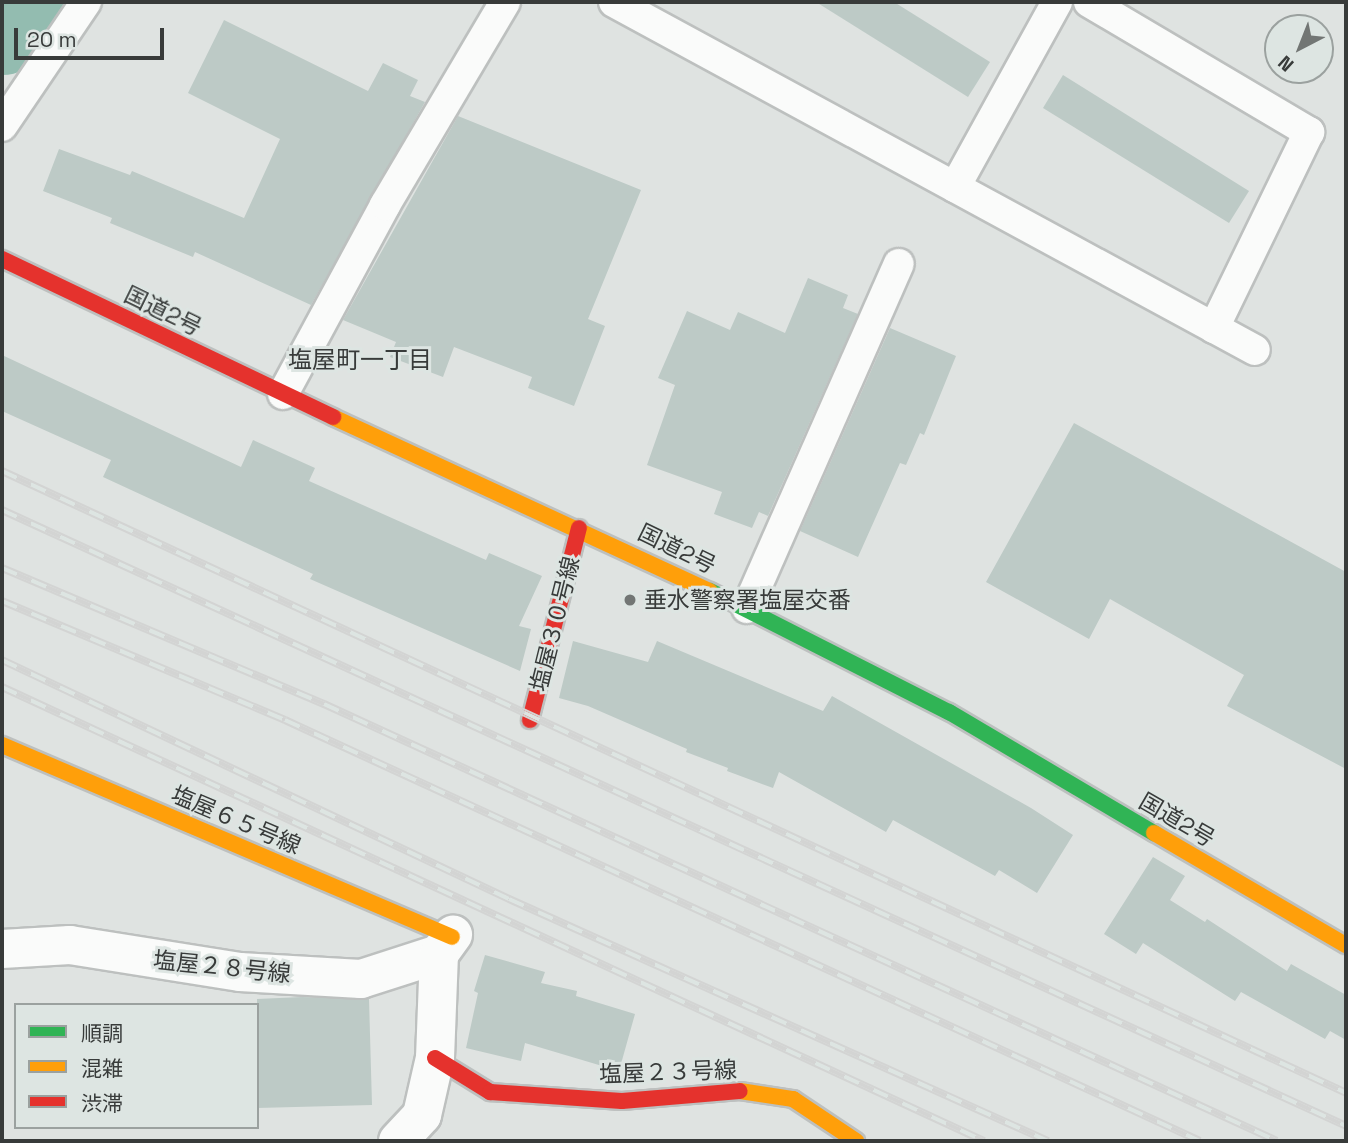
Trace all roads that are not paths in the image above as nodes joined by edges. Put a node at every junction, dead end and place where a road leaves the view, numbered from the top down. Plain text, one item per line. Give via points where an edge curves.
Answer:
1 (86, 2) edge
2 (505, 2) edge
3 (614, 2) edge
4 (1057, 2) edge
5 (1089, 2) edge
6 (2, 127) edge
7 (955, 187) junction
8 (2, 259) edge
9 (899, 264) dead end
10 (1214, 328) junction
11 (1255, 351) dead end
12 (283, 394) junction
13 (579, 528) junction
14 (747, 608) junction
15 (530, 720) dead end
16 (2, 745) edge
17 (450, 939) junction
18 (1346, 945) edge
19 (2, 948) edge
20 (435, 1058) junction
21 (398, 1141) edge
22 (856, 1141) edge

1 - 6 lane
2 - 12 lane via 385,205
3 - 7 lane
4 - 7 lane
5 - 10 lane via 1309,132
7 - 10 lane
8 - 12 main road, 国道2号
9 - 14 lane
10 - 11 lane
12 - 13 main road, 国道2号
13 - 14 main road, 国道2号
13 - 15 main road, 塩屋３０号線
14 - 18 main road, 国道2号 via 949,712
16 - 17 main road, 塩屋６５号線
17 - 19 street, 塩屋２８号線 via 361,979 240,972 70,945
17 - 20 street
20 - 21 street via 422,1115
20 - 22 main road, 塩屋２３号線 via 490,1091 622,1101 737,1090 793,1100

